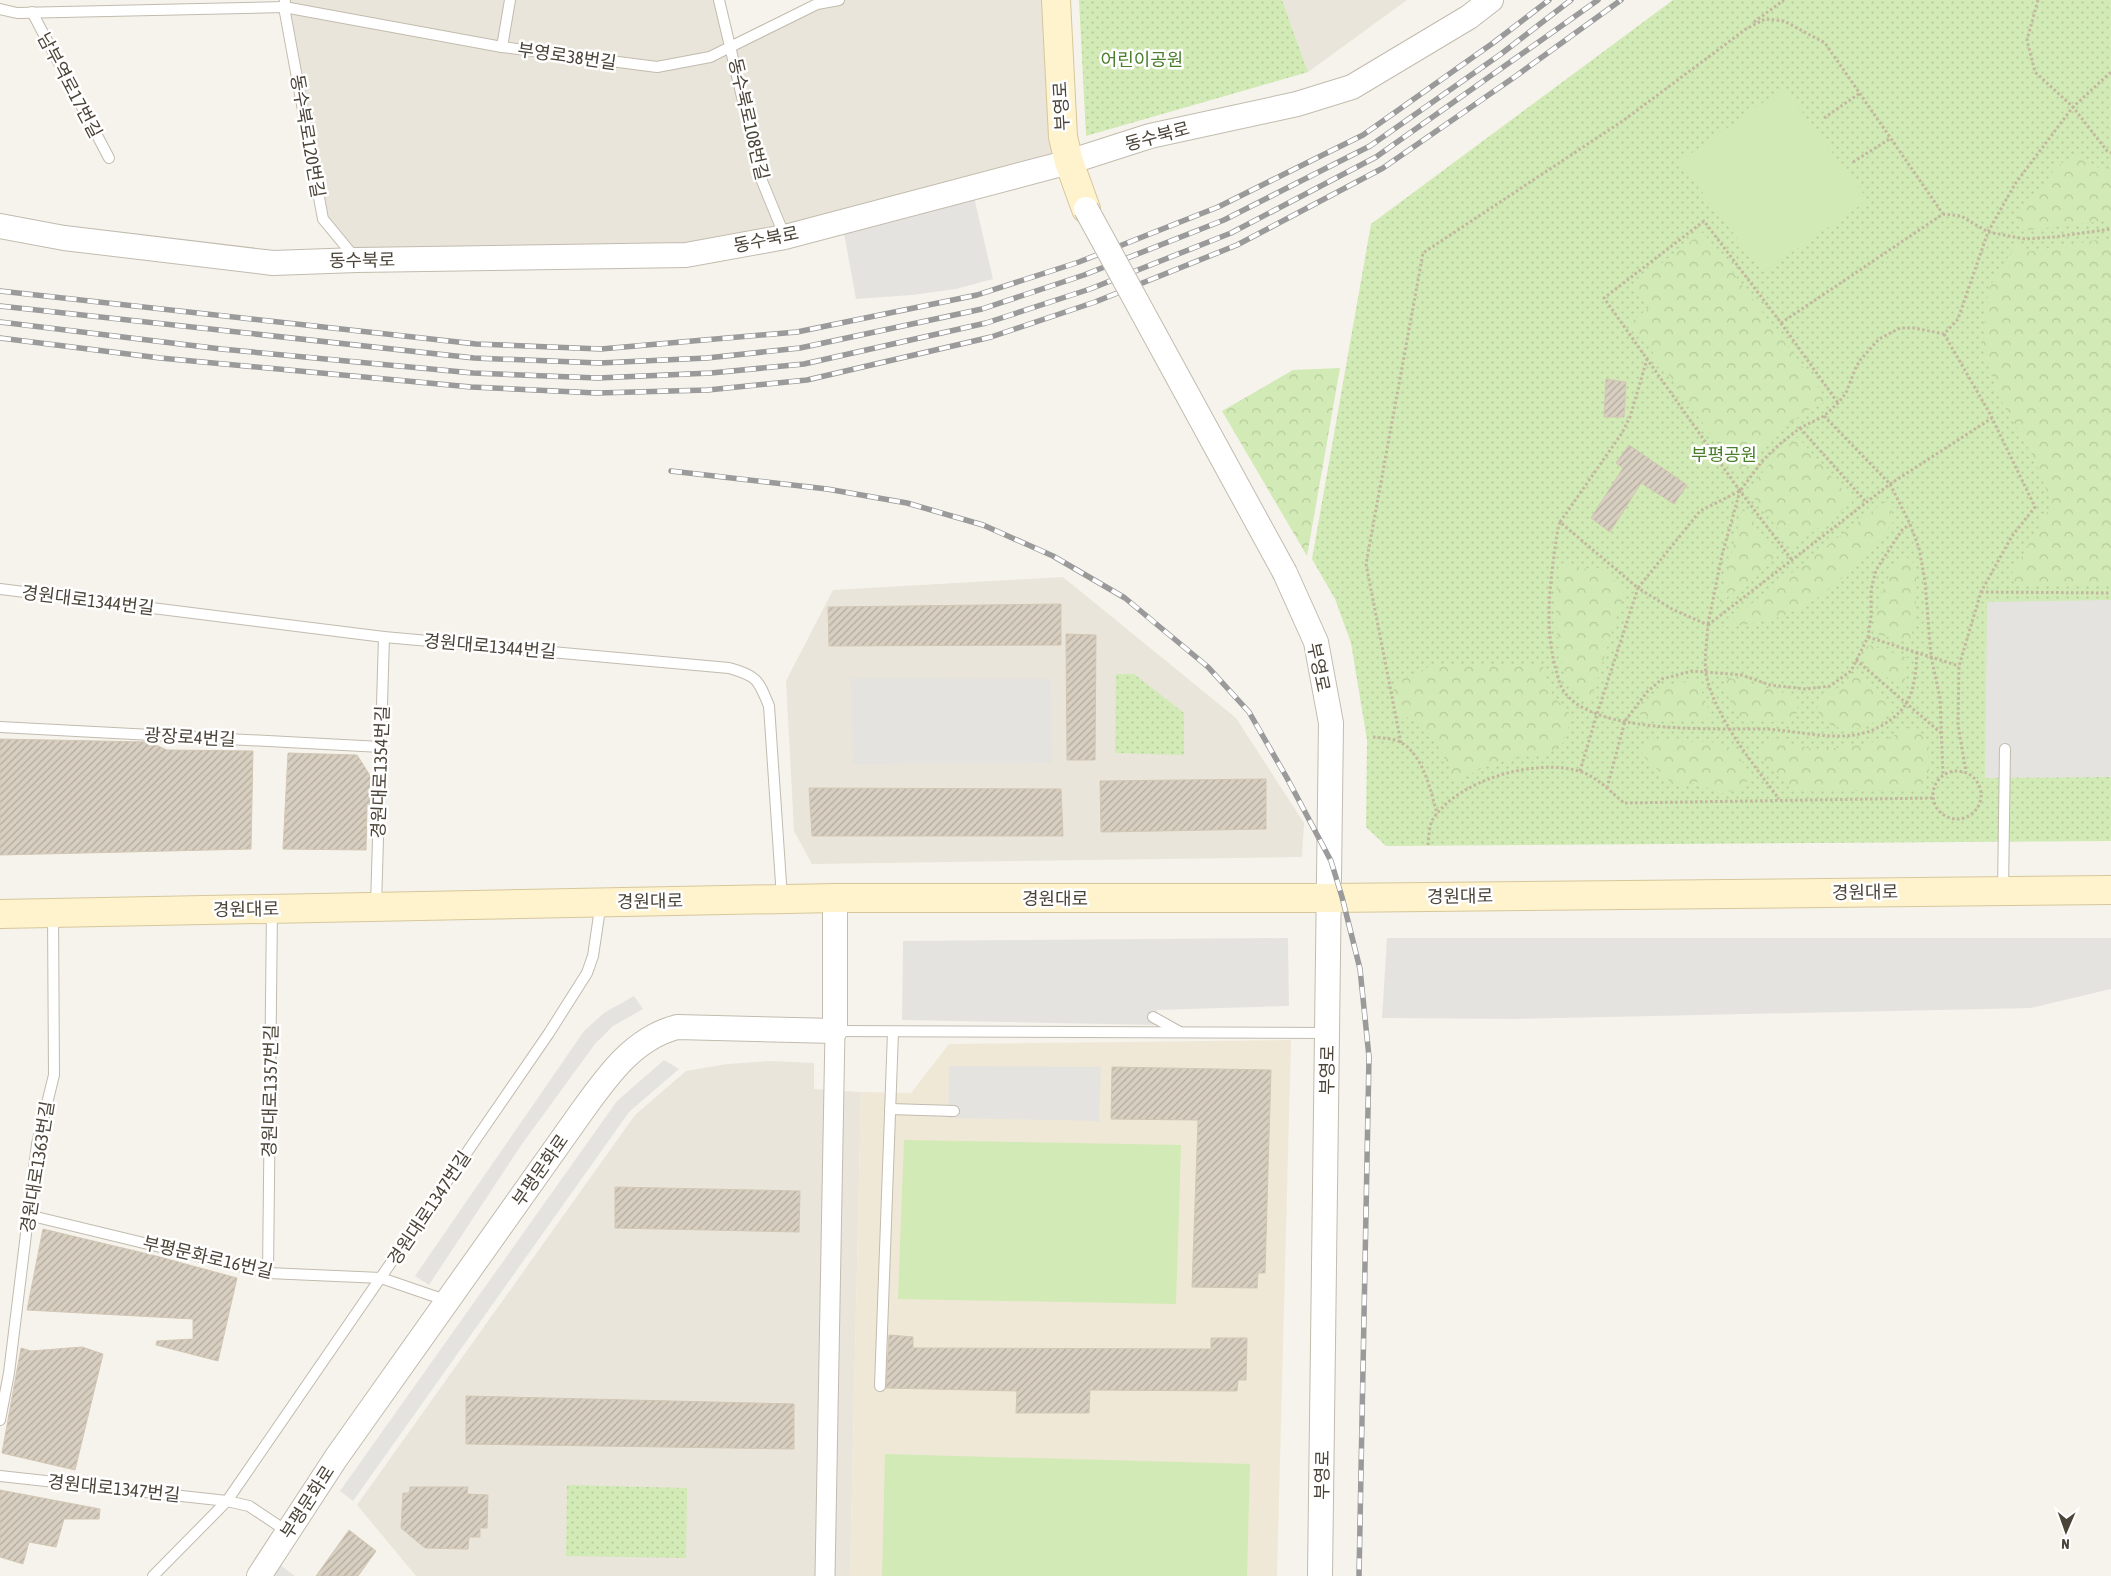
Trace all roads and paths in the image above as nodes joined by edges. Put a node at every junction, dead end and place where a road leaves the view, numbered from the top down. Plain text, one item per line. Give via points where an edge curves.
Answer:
1 (510, 0) edge
2 (719, 0) edge
3 (839, 0) edge
4 (1056, 0) edge
5 (1491, 0) edge
6 (1784, 0) edge
7 (2038, 0) edge
8 (284, 4) edge
9 (0, 9) edge
10 (32, 12) junction
11 (1746, 29) junction
12 (502, 46) junction
13 (732, 46) junction
14 (2111, 72) edge
15 (1860, 93) junction
16 (2073, 107) junction
17 (1824, 118) dead end
18 (1891, 138) junction
19 (2111, 153) edge
20 (109, 158) dead end
21 (1069, 162) junction
22 (1853, 162) dead end
23 (1086, 209) joint
24 (1943, 214) junction
25 (0, 226) edge
26 (2111, 229) edge
27 (1988, 232) junction
28 (785, 236) junction
29 (357, 260) junction
30 (1781, 323) junction
31 (1944, 334) junction
32 (1647, 359) junction
33 (1838, 403) junction
34 (1824, 416) junction
35 (1992, 418) junction
36 (1800, 428) junction
37 (1890, 484) junction
38 (1740, 490) junction
39 (1866, 502) junction
40 (1560, 522) junction
41 (1910, 524) junction
42 (1792, 560) junction
43 (1638, 588) junction
44 (0, 589) edge
45 (1981, 592) junction
46 (2111, 593) edge
47 (1708, 625) junction
48 (384, 637) junction
49 (1868, 637) junction
50 (1917, 652) junction
51 (1931, 656) junction
52 (1856, 660) junction
53 (1959, 666) junction
54 (1706, 673) junction
55 (1907, 704) junction
56 (1597, 714) junction
57 (1625, 721) junction
58 (0, 727) edge
59 (1731, 729) junction
60 (1942, 734) junction
61 (1373, 737) dead end
62 (1401, 742) junction
63 (381, 747) junction
64 (2005, 750) dead end
65 (1580, 771) junction
66 (1966, 772) junction
67 (1943, 776) junction
68 (1607, 788) junction
69 (1933, 798) junction
70 (1780, 799) junction
71 (1437, 815) junction
72 (1428, 845) dead end
73 (2111, 890) edge
74 (2003, 891) junction
75 (835, 898) junction
76 (1330, 898) junction
77 (782, 899) junction
78 (600, 902) junction
79 (376, 906) junction
80 (272, 908) junction
81 (53, 913) junction
82 (0, 914) edge
83 (1153, 1017) dead end
84 (835, 1031) junction
85 (893, 1032) junction
86 (1181, 1032) junction
87 (1328, 1033) junction
88 (890, 1109) junction
89 (954, 1111) dead end
90 (28, 1215) junction
91 (268, 1273) junction
92 (381, 1278) junction
93 (448, 1301) junction
94 (880, 1386) dead end
95 (0, 1420) edge
96 (0, 1476) edge
97 (227, 1501) junction
98 (288, 1532) junction
99 (153, 1576) edge
100 (259, 1576) edge
101 (825, 1576) edge
102 (1320, 1576) edge

1 - 12 lane
2 - 13 lane, 동수북로108번길
3 - 13 lane, 부영로38번길 via 817,4
4 - 21 main road, 부영로 via 1062,137
5 - 21 street, 동수북로 via 1469,17 1352,87 1297,104 1150,136
6 - 11 path
7 - 16 path via 2027,40 2035,72
8 - 10 lane, 남부역로17번길
8 - 12 lane, 부영로38번길
8 - 29 lane, 동수북로120번길 via 323,219
9 - 10 lane, 남부역로17번길
10 - 20 lane, 남부역로17번길
11 - 15 path via 1765,19 1784,21 1825,43
11 - 62 path via 1624,120 1423,252 1366,564
12 - 13 lane, 부영로38번길 via 657,67 710,57
13 - 28 lane, 동수북로108번길 via 762,181
14 - 16 path
15 - 17 path
15 - 18 path
16 - 19 path
16 - 27 path via 2015,184
18 - 22 path
18 - 24 path
21 - 23 main road, 부영로
21 - 28 street, 동수북로
23 - 76 street, 부영로, bridge via 1286,573 1316,642 1331,723
24 - 27 path via 1961,216
24 - 30 path
25 - 29 street, 동수북로 via 64,238 273,263
26 - 27 path via 2025,239
27 - 31 path via 1958,319
28 - 29 street, 동수북로 via 686,255
30 - 32 path via 1704,221 1604,298
30 - 33 path
31 - 33 path via 1900,328 1879,339 1861,359
31 - 35 path
32 - 38 path
32 - 40 path via 1630,418 1622,433
33 - 34 path
34 - 36 path
34 - 37 path
35 - 37 path
35 - 45 path via 2035,507 2012,536
36 - 38 path via 1763,460
36 - 39 path
37 - 39 path
37 - 41 path
38 - 42 path
38 - 43 path via 1700,511
38 - 47 path via 1722,555
39 - 42 path
40 - 43 path
40 - 56 path via 1549,595 1550,650 1562,689 1580,708
41 - 49 path via 1902,530 1876,570 1871,590
41 - 51 path via 1919,548 1925,581
42 - 47 path
43 - 47 path via 1672,609
43 - 56 path
44 - 48 lane, 경원대로1344번길
45 - 46 path
45 - 53 path
47 - 54 path
48 - 63 lane, 경원대로1354번길
48 - 77 lane, 경원대로1344번길 via 729,668 751,675 762,687 769,706
49 - 50 path
49 - 52 path
50 - 51 path
50 - 55 path via 1913,693
51 - 53 path
51 - 60 path via 1940,698
52 - 54 path via 1851,671 1830,686 1806,690 1770,685 1742,675
52 - 55 path
53 - 66 path via 1958,726
54 - 57 path via 1692,671 1662,678
54 - 59 path via 1712,695
55 - 59 path via 1878,728 1857,734
55 - 60 path
56 - 57 path
56 - 65 path
57 - 59 path via 1655,727
57 - 68 path
58 - 63 lane, 광장로4번길
59 - 70 path
60 - 67 path
61 - 62 path
62 - 71 path via 1428,779
63 - 79 lane, 경원대로1354번길
64 - 74 lane
65 - 68 path
65 - 71 path via 1553,767 1524,768 1496,776 1447,802
66 - 67 path
66 - 69 path via 1978,782 1982,796 1971,816 1955,820 1947,818
67 - 69 path via 1934,789
68 - 70 path via 1624,803
69 - 70 path
71 - 72 path via 1432,820
73 - 74 main road, 경원대로
74 - 76 main road, 경원대로
75 - 76 main road, 경원대로
75 - 77 main road, 경원대로
75 - 84 street
76 - 87 street, 부영로
77 - 78 main road, 경원대로
78 - 79 main road, 경원대로
78 - 92 lane, 경원대로1347번길 via 593,956 587,973
79 - 80 main road, 경원대로
80 - 81 main road, 경원대로
80 - 91 lane, 경원대로1357번길
81 - 82 main road, 경원대로
81 - 90 lane, 경원대로1363번길 via 54,1075 37,1144
83 - 86 lane
84 - 85 lane
84 - 93 street, 부평문화로 via 689,1026 665,1030 647,1040 627,1055 606,1079
84 - 101 street
85 - 86 lane
85 - 88 lane
86 - 87 lane
87 - 102 street, 부영로
88 - 89 lane
88 - 94 lane
90 - 91 lane, 부평문화로16번길
90 - 95 lane, 경원대로1363번길 via 9,1373
91 - 92 lane, 부평문화로16번길
92 - 93 lane, 부평문화로16번길
92 - 97 lane, 경원대로1347번길
93 - 98 street, 부평문화로 via 336,1458
96 - 97 lane, 경원대로1347번길
97 - 98 lane via 249,1506
97 - 99 lane, 경원대로1347번길
98 - 100 street, 부평문화로

